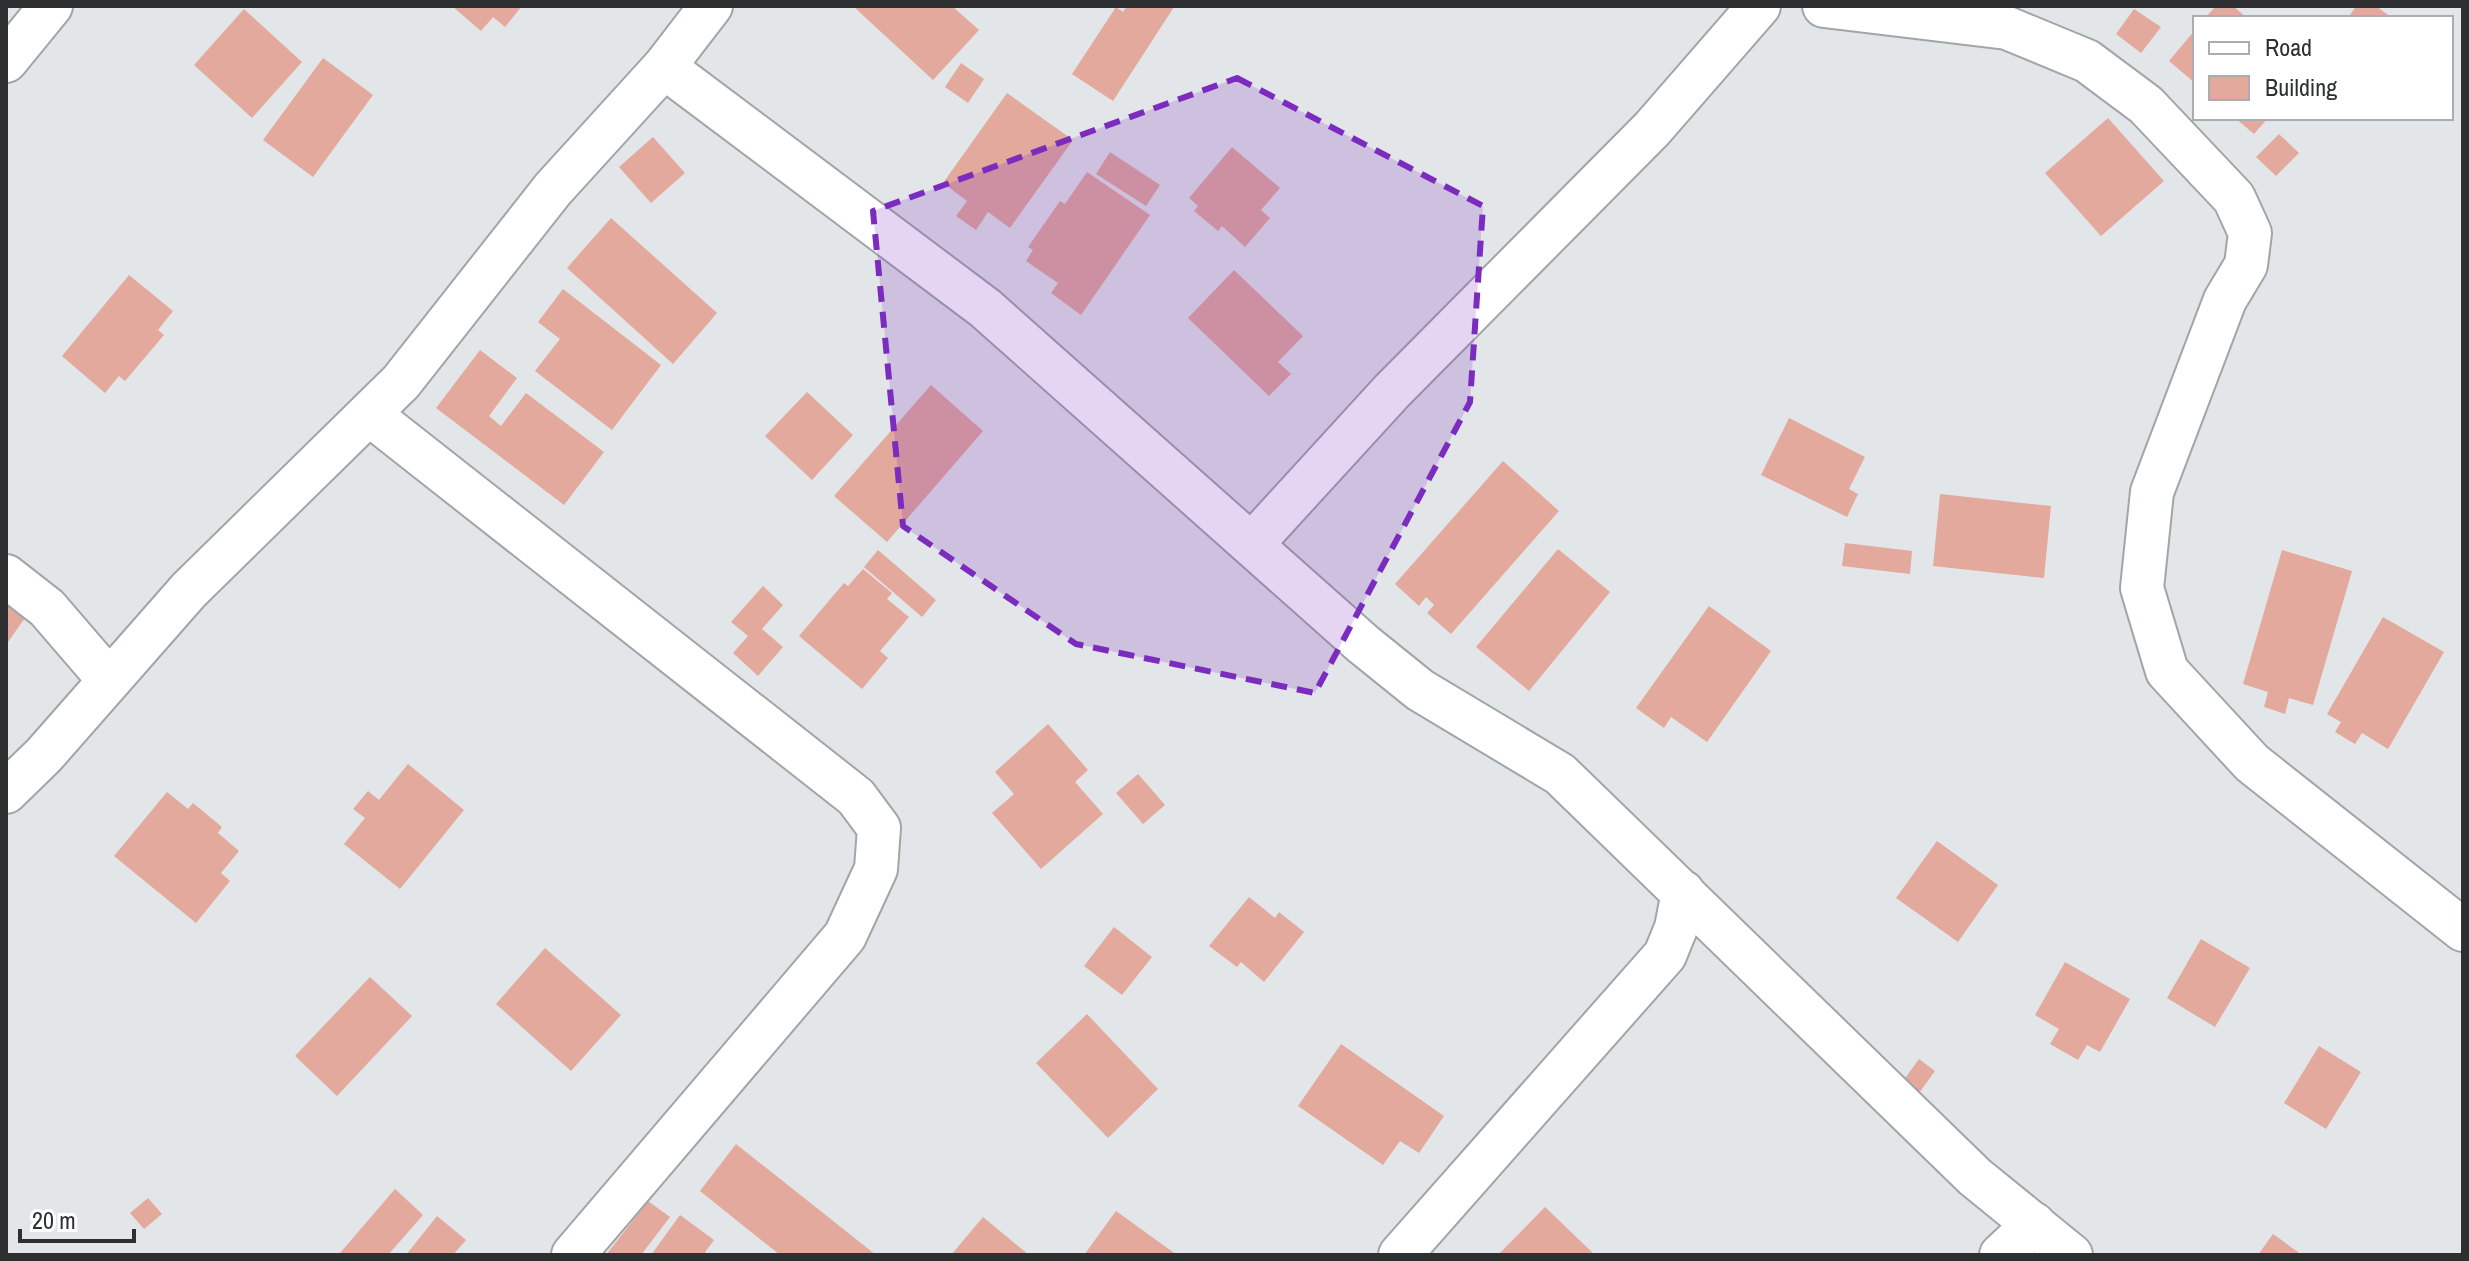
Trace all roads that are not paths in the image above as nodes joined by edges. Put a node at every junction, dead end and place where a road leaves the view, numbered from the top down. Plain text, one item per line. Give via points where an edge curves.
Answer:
1 (51, 6) edge
2 (711, 6) edge
3 (1759, 6) edge
4 (1824, 6) edge
5 (6, 61) edge
6 (664, 67) junction
7 (369, 414) junction
8 (1252, 544) junction
9 (6, 576) edge
10 (109, 680) junction
11 (6, 792) edge
12 (1683, 892) junction
13 (2463, 930) edge
14 (2034, 1224) junction
15 (573, 1255) edge
16 (1400, 1255) edge
17 (2001, 1255) edge
18 (2071, 1255) edge

1 - 5 street
2 - 6 street
3 - 8 street via 1652,129 1392,391
4 - 13 street via 2007,28 2087,61 2146,105 2234,198 2250,233 2246,265 2225,300 2152,492 2142,588 2167,671 2252,763
6 - 7 street via 553,189 401,382
6 - 8 street via 985,308
7 - 10 street via 189,590
7 - 15 street via 856,797 879,828 876,869 845,936
8 - 12 street via 1420,690 1560,774
9 - 10 street via 47,608
10 - 11 street
12 - 14 street via 1975,1177
12 - 16 street via 1665,955
14 - 17 street
14 - 18 street

